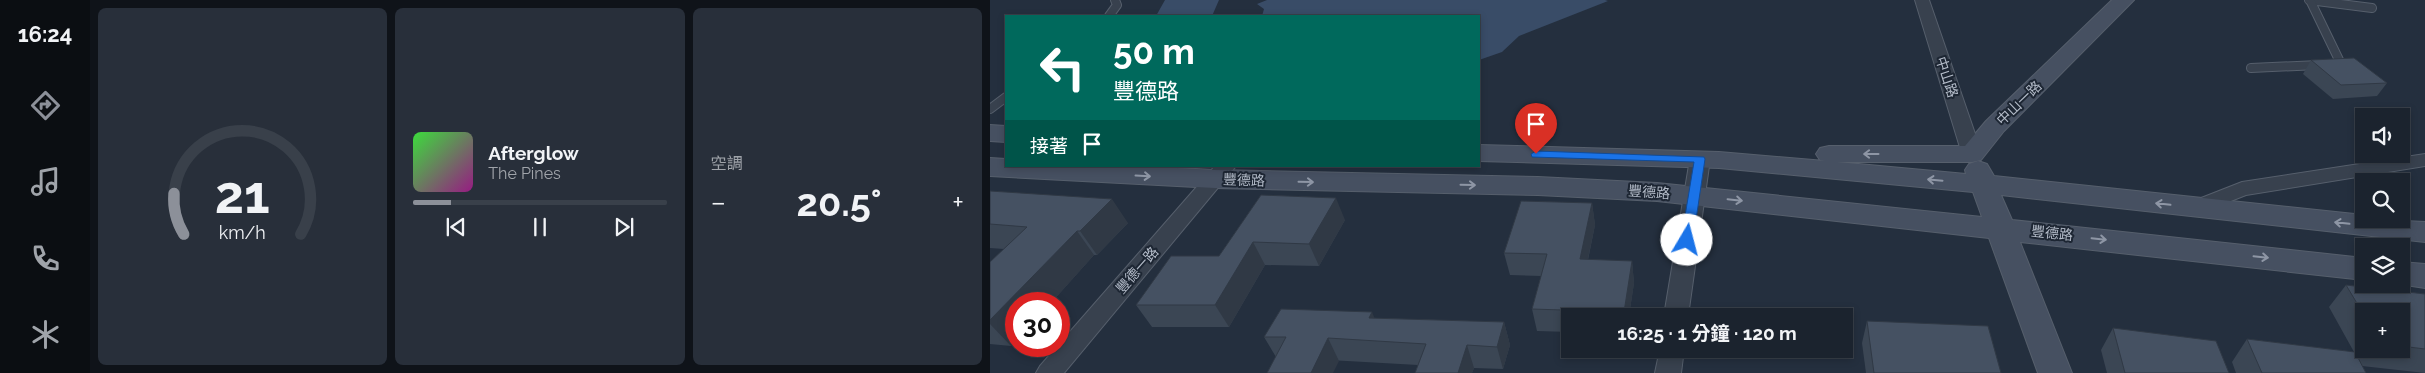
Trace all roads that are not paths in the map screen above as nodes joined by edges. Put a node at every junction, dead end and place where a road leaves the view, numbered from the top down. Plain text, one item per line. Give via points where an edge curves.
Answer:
1 (1115, 0) edge
2 (1922, 0) edge
3 (2120, 0) edge
4 (2124, 0) edge
5 (2309, 0) edge
6 (2372, 8) dead end
7 (1110, 15) edge
8 (2251, 68) dead end
9 (1005, 98) edge
10 (990, 109) edge
11 (990, 133) edge
12 (1005, 134) edge
13 (1480, 153) edge
14 (1972, 154) junction
15 (1710, 159) junction
16 (2425, 160) edge
17 (990, 167) edge
18 (1221, 173) edge
19 (1983, 185) junction
20 (1693, 195) junction
21 (2198, 208) junction
22 (1999, 227) junction
23 (2425, 232) edge
24 (2355, 268) edge
25 (2410, 274) edge
26 (2425, 276) edge
27 (1677, 308) edge
28 (1670, 358) edge
29 (1048, 373) edge
30 (1668, 373) edge
31 (2055, 373) edge

1 - 7 lane via 1117,4
2 - 14 street, 中山路
3 - 4 lane
4 - 14 main road, 中山一路 via 1995,126
5 - 6 lane
5 - 8 lane via 2341,64
9 - 10 lane
11 - 12 main road
13 - 15 main road
14 -> 15 main road via 1779,154
14 - 19 main road
19 -> 15 main road
15 - 20 street
16 - 21 street via 2242,188
17 -> 18 main road, 豐德路
18 -> 20 main road, 豐德路
18 - 29 street, 豐德一路
21 -> 19 main road
19 - 22 main road
20 -> 22 main road, 豐德路
20 - 27 street
23 -> 21 main road
22 -> 24 main road, 豐德路
22 - 31 main road
25 - 26 main road
28 - 30 street

